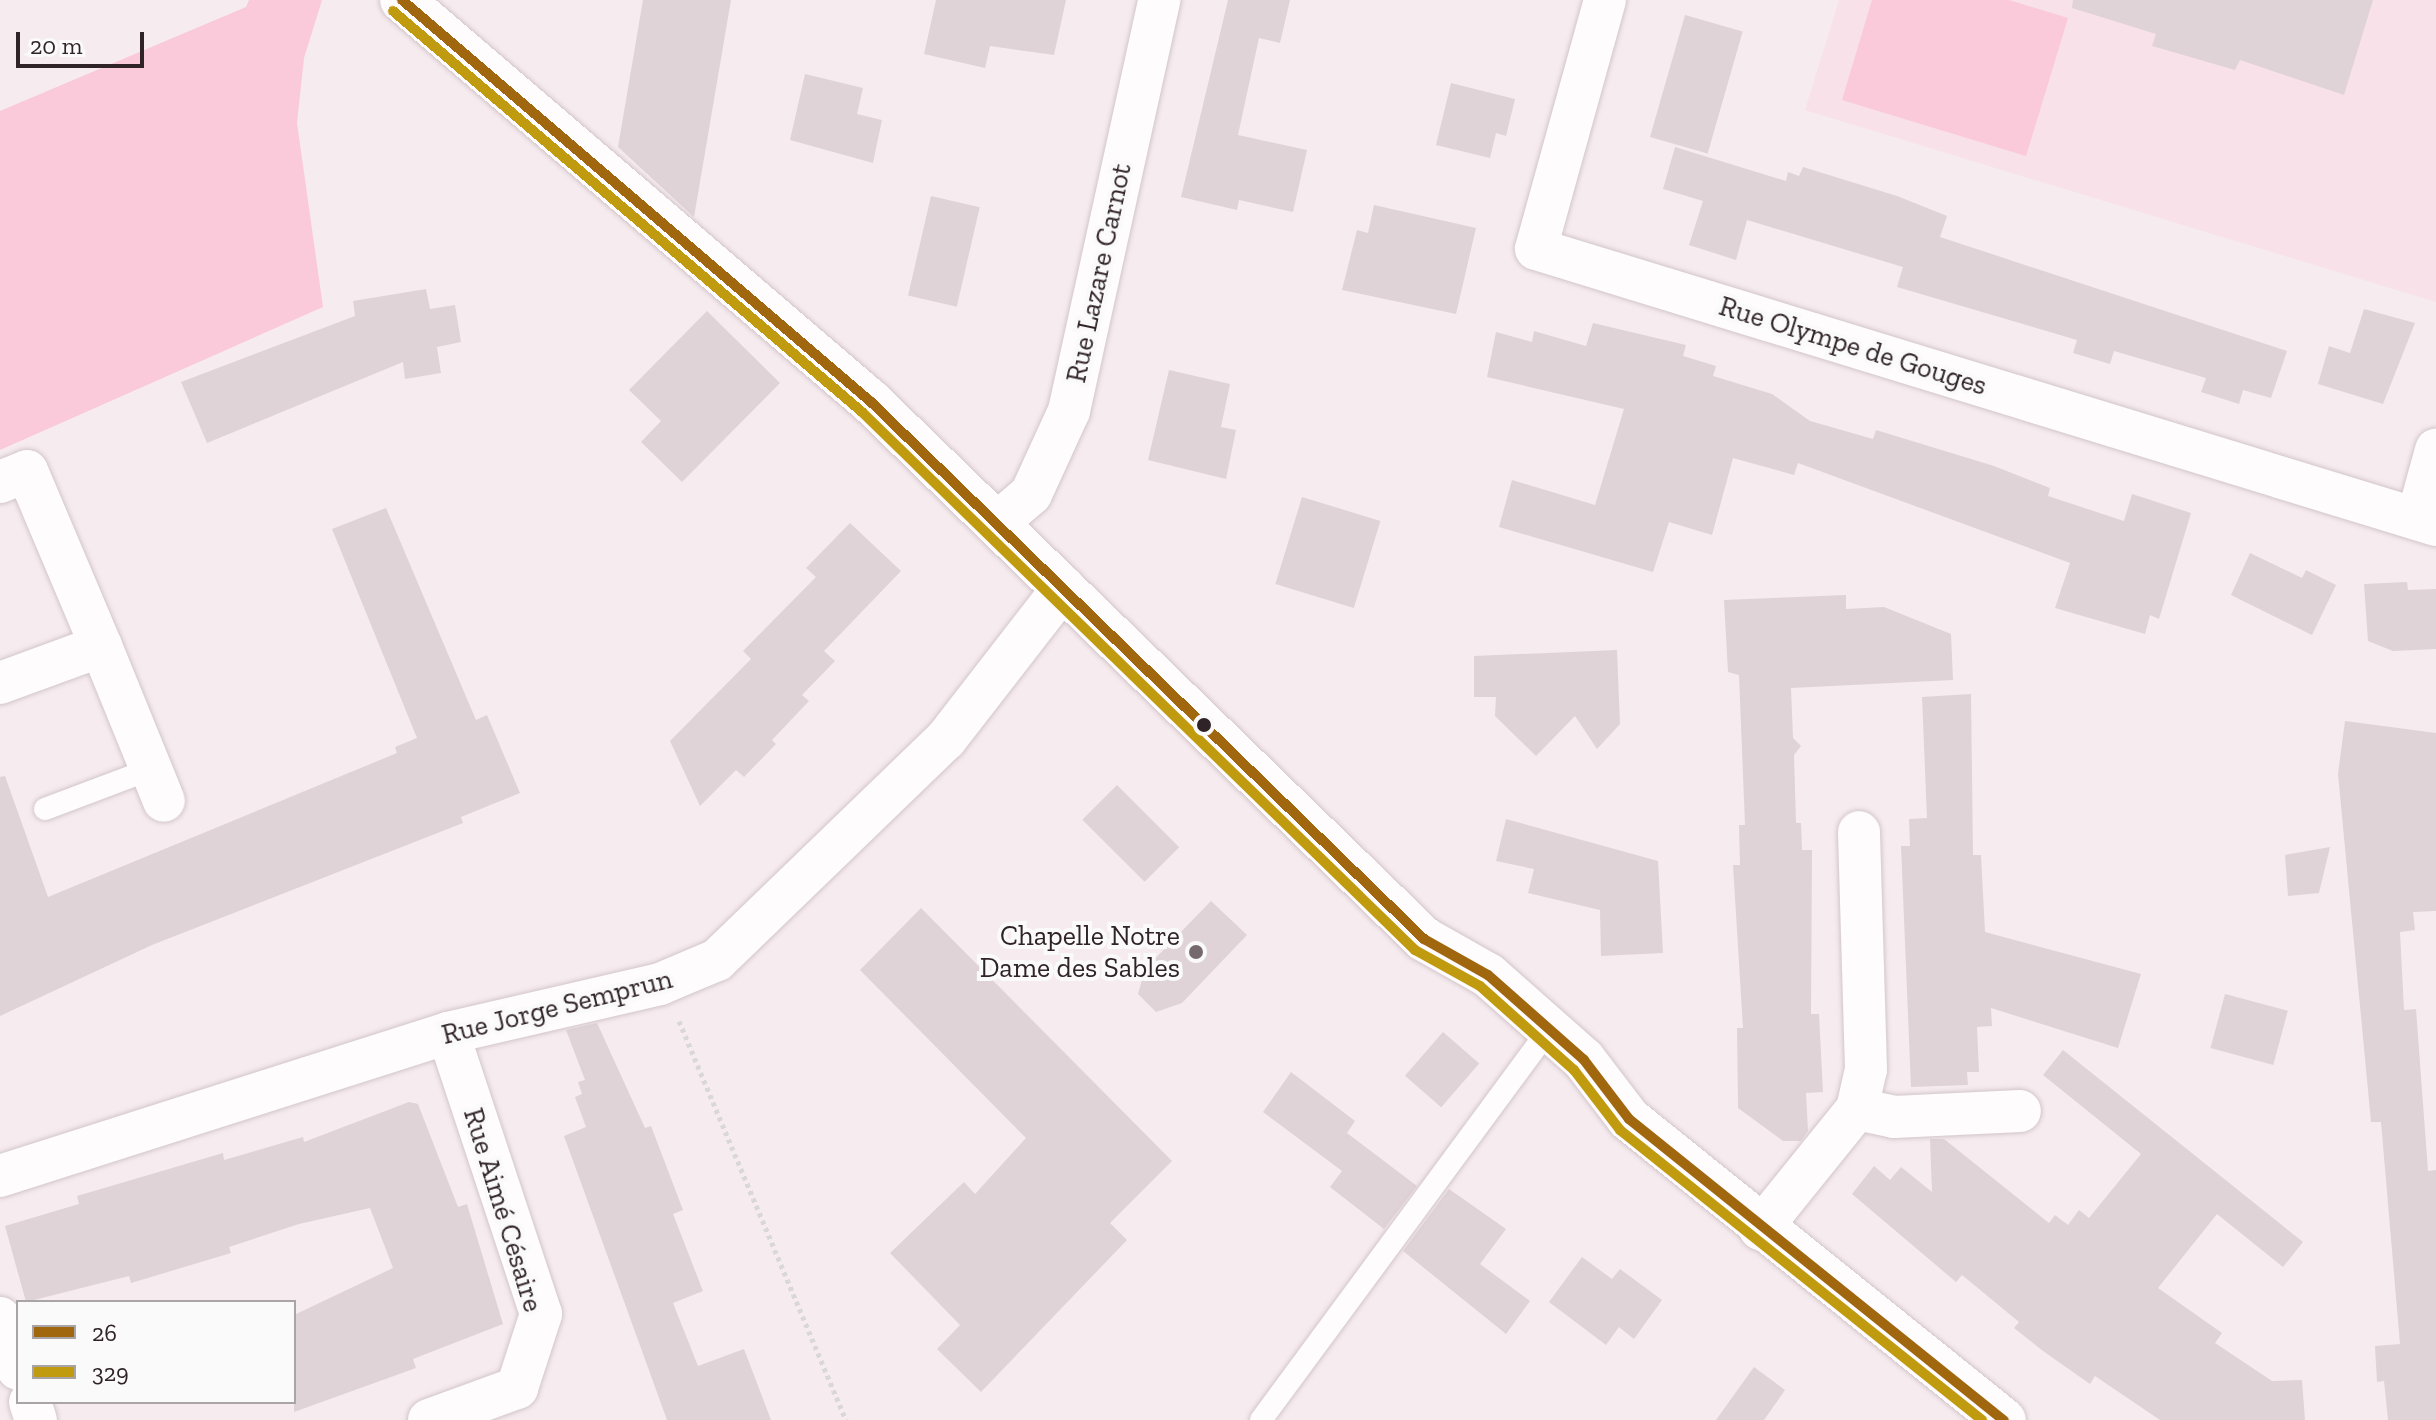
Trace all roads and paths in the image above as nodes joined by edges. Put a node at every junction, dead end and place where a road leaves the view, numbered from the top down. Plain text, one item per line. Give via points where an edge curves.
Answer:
1 (402, 0) edge
2 (1159, 0) edge
3 (1605, 0) edge
4 (2436, 450) edge
5 (0, 482) edge
6 (2427, 522) edge
7 (996, 524) junction
8 (1064, 587) junction
9 (101, 646) junction
10 (0, 683) edge
11 (158, 785) joint
12 (45, 809) dead end
13 (1859, 832) dead end
14 (660, 984) junction
15 (1549, 1030) junction
16 (448, 1033) junction
17 (1857, 1109) junction
18 (2020, 1111) dead end
19 (0, 1176) edge
20 (1760, 1229) junction
21 (0, 1318) edge
22 (16, 1363) edge
23 (429, 1420) edge
24 (846, 1420) edge
25 (1261, 1420) edge
26 (2004, 1420) edge

1 - 7 street via 871,402
2 - 7 street, Rue Lazare Carnot via 1069,411 1031,494
3 - 6 street, Rue Olympe de Gouges via 1536,249
4 - 6 street, Rue Olympe de Gouges
5 - 9 street via 27,471
7 - 8 street
8 - 14 street, Rue Jorge Semprun via 946,739 717,960
8 - 15 street via 1424,939 1488,975
9 - 10 street
9 - 11 street
11 - 12 lane
13 - 17 street via 1866,1069
14 - 16 street, Rue Jorge Semprun
14 - 24 path
15 - 20 street via 1584,1060 1629,1119
15 - 25 lane
16 - 19 street, Rue Jorge Semprun
16 - 23 street, Rue Aimé Césaire via 541,1314 517,1388
17 - 18 street via 1894,1117
17 - 20 street
20 - 26 street
21 - 22 street

